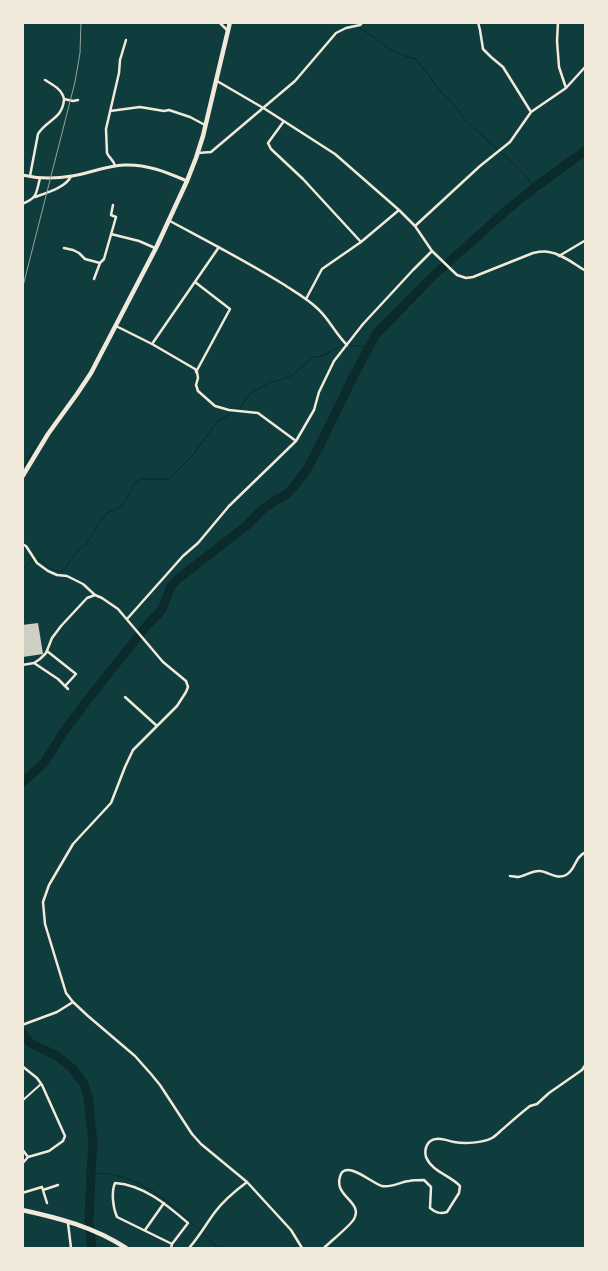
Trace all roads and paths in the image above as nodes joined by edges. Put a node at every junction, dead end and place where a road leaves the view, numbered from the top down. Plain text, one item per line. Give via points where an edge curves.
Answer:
1 (219, 22) edge
2 (230, 22) edge
3 (363, 22) edge
4 (478, 22) edge
5 (558, 22) edge
6 (228, 31) junction
7 (126, 40) dead end
8 (586, 66) edge
9 (45, 80) dead end
10 (217, 81) junction
11 (566, 88) junction
12 (64, 99) junction
13 (78, 100) dead end
14 (262, 107) junction
15 (110, 111) junction
16 (531, 112) junction
17 (284, 121) junction
18 (206, 126) junction
19 (198, 153) junction
20 (115, 166) junction
21 (22, 175) edge
22 (71, 176) junction
23 (30, 177) junction
24 (40, 178) junction
25 (187, 181) junction
26 (35, 197) junction
27 (22, 204) edge
28 (113, 205) dead end
29 (399, 210) junction
30 (168, 220) junction
31 (415, 226) junction
32 (111, 234) junction
33 (586, 240) edge
34 (361, 242) junction
35 (219, 247) junction
36 (64, 248) dead end
37 (156, 248) junction
38 (433, 252) junction
39 (559, 256) junction
40 (100, 263) junction
41 (586, 270) edge
42 (94, 279) dead end
43 (195, 282) junction
44 (306, 299) junction
45 (116, 326) junction
46 (152, 344) junction
47 (347, 345) junction
48 (196, 372) junction
49 (296, 442) junction
50 (22, 477) edge
51 (22, 544) edge
52 (95, 595) junction
53 (127, 619) junction
54 (47, 650) junction
55 (34, 663) junction
56 (22, 665) edge
57 (125, 696) dead end
58 (157, 726) junction
59 (586, 852) edge
60 (510, 876) dead end
61 (73, 1002) junction
62 (22, 1026) edge
63 (586, 1042) edge
64 (586, 1049) edge
65 (586, 1064) edge
66 (22, 1066) edge
67 (41, 1084) junction
68 (22, 1101) edge
69 (22, 1149) edge
70 (28, 1157) junction
71 (22, 1164) edge
72 (247, 1182) junction
73 (58, 1185) dead end
74 (43, 1190) junction
75 (22, 1193) edge
76 (47, 1203) dead end
77 (164, 1203) junction
78 (22, 1210) edge
79 (70, 1222) junction
80 (145, 1230) junction
81 (172, 1244) junction
82 (71, 1248) edge
83 (126, 1248) edge
84 (171, 1248) edge
85 (189, 1248) edge
86 (302, 1248) edge
87 (324, 1248) edge

1 - 6 street
2 - 6 main road
3 - 14 street via 336,33 295,81
4 - 16 street via 484,50 503,67
5 - 11 street via 559,67
6 - 10 main road
7 - 15 street
8 - 11 street
9 - 12 street via 60,90
10 - 14 street
10 - 18 main road
11 - 16 street
12 - 13 street
12 - 23 street via 61,111 38,134
14 - 17 street
14 - 19 street via 211,152
15 - 18 street via 140,107 169,110
15 - 20 street via 106,129 107,153
16 - 31 street via 510,142
17 - 29 street via 334,154
17 - 34 street via 268,143 271,149
18 - 19 main road
19 - 25 main road
20 - 22 street
20 - 25 street via 150,167
21 - 23 street
22 - 24 street
22 - 26 street via 69,181 54,190
23 - 24 street
24 - 26 street
25 - 30 main road
26 - 27 street
28 - 32 street via 111,215 116,217
29 - 31 street
29 - 34 street
30 - 35 street
30 - 37 main road
31 - 38 street
32 - 37 street
32 - 40 street via 104,260
33 - 39 street
34 - 44 street via 322,270
35 - 43 street
35 - 44 street
36 - 40 street
37 - 45 main road
38 - 39 street via 456,274 466,278 533,253 549,252
38 - 47 street via 362,324
39 - 41 street
40 - 42 street
43 - 46 street
43 - 48 street via 230,309
44 - 47 street
45 - 46 street
45 - 50 main road via 91,373
46 - 48 street
47 - 49 street via 328,371 314,410
48 - 49 street via 198,391 215,406 258,413
49 - 53 street via 229,506
51 - 52 street via 48,571 83,584
52 - 53 street via 109,602
52 - 54 street via 87,598 61,626
53 - 58 street via 163,662 186,681 188,687 177,706
54 - 55 street
54 - 55 street via 76,674 67,688
55 - 56 street
57 - 58 street
58 - 61 street via 133,750 111,803 73,844 43,902 45,924 66,993
59 - 60 street via 566,875 557,877 538,870
61 - 62 street
61 - 72 street via 135,1056 156,1079 196,1139
63 - 64 street
65 - 87 street via 492,1138 472,1143 436,1139 429,1142 425,1147 431,1165 460,1186 447,1212 436,1213 430,1208 431,1187 424,1180 382,1186 356,1171 344,1171 341,1190 353,1203 355,1218
66 - 67 street
67 - 68 street
67 - 70 street via 65,1136 49,1151
69 - 70 street
70 - 71 street
72 - 85 street via 220,1206
72 - 86 street via 291,1230
73 - 74 street
74 - 75 street via 42,1186
74 - 76 street
77 - 80 street
77 - 80 street via 141,1190 115,1183 117,1217
77 - 81 street via 188,1223
78 - 79 main road
79 - 82 street
79 - 83 main road via 94,1230
80 - 81 street
81 - 84 street

